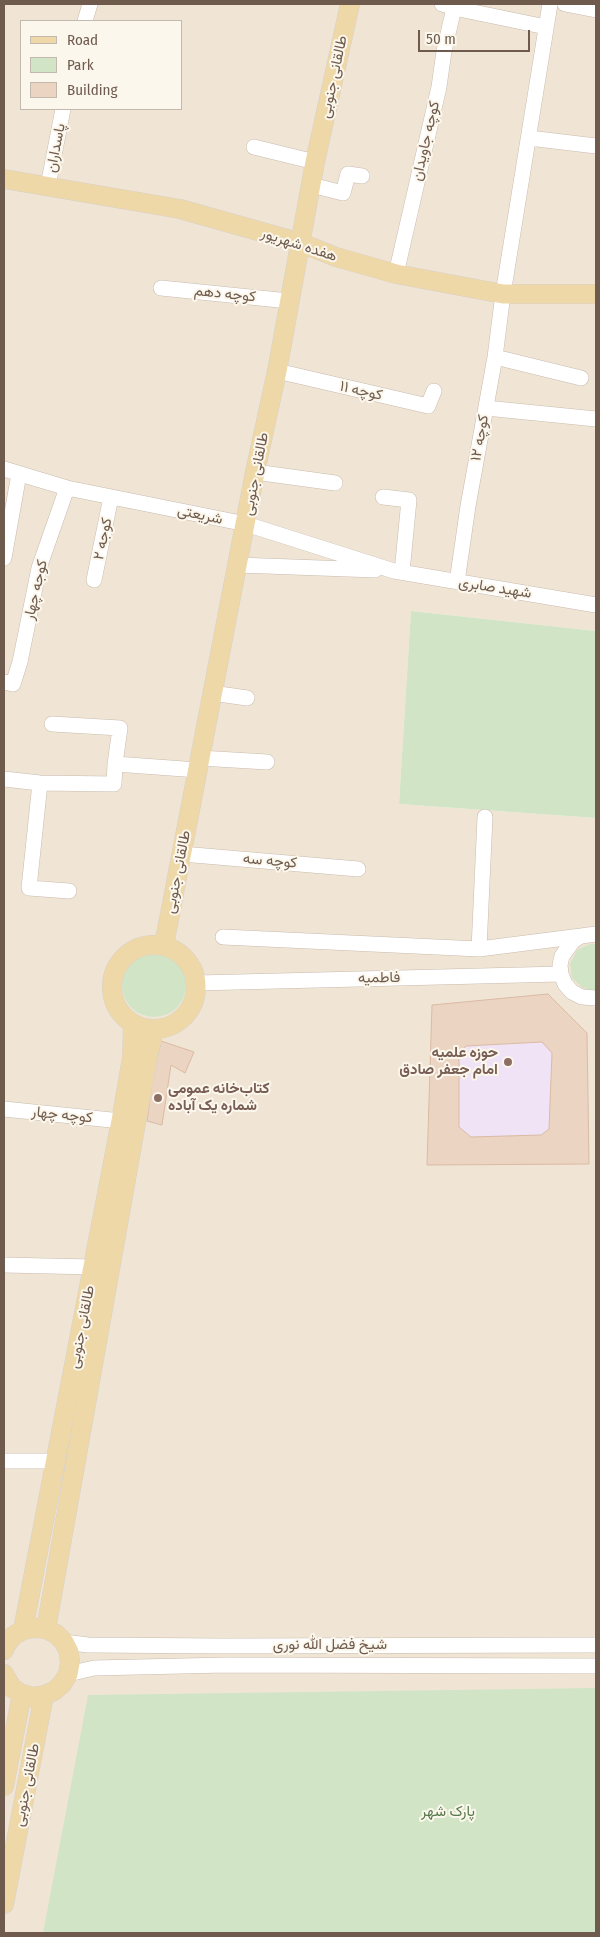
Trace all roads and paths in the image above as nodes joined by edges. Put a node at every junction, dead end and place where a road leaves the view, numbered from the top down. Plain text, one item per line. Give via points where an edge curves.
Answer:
1 (90, 4) edge
2 (350, 4) edge
3 (550, 4) edge
4 (565, 4) edge
5 (448, 6) edge
6 (487, 9) edge
7 (596, 10) edge
8 (85, 20) edge
9 (546, 27) junction
10 (64, 110) edge
11 (529, 138) junction
12 (254, 146) dead end
13 (596, 146) edge
14 (315, 162) junction
15 (362, 176) dead end
16 (4, 179) edge
17 (311, 185) junction
18 (48, 186) junction
19 (301, 243) junction
20 (396, 274) junction
21 (162, 288) dead end
22 (503, 294) junction
23 (596, 294) edge
24 (289, 301) junction
25 (496, 357) junction
26 (277, 371) junction
27 (581, 378) dead end
28 (434, 391) dead end
29 (486, 408) junction
30 (596, 419) edge
31 (4, 469) edge
32 (255, 472) junction
33 (19, 474) junction
34 (335, 483) dead end
35 (67, 488) junction
36 (111, 497) junction
37 (383, 497) dead end
38 (246, 524) junction
39 (4, 558) edge
40 (238, 565) junction
41 (398, 571) junction
42 (94, 580) dead end
43 (457, 582) junction
44 (596, 605) edge
45 (4, 682) edge
46 (212, 693) junction
47 (246, 698) dead end
48 (52, 724) dead end
49 (267, 762) dead end
50 (115, 764) junction
51 (199, 764) junction
52 (4, 779) edge
53 (40, 783) junction
54 (485, 816) dead end
55 (182, 854) junction
56 (358, 869) dead end
57 (69, 891) dead end
58 (596, 934) edge
59 (581, 936) junction
60 (222, 937) dead end
61 (164, 945) junction
62 (479, 949) junction
63 (561, 974) junction
64 (196, 982) junction
65 (596, 998) edge
66 (133, 1024) junction
67 (154, 1029) junction
68 (4, 1109) edge
69 (121, 1121) junction
70 (4, 1265) edge
71 (93, 1267) junction
72 (4, 1461) edge
73 (57, 1461) junction
74 (46, 1629) junction
75 (23, 1630) junction
76 (64, 1642) junction
77 (596, 1645) edge
78 (4, 1647) edge
79 (596, 1666) edge
80 (68, 1674) junction
81 (4, 1677) edge
82 (22, 1694) junction
83 (44, 1695) junction
84 (5, 1780) edge
85 (29, 1780) junction
86 (4, 1904) edge

1 - 8 street
2 - 14 main road, طالقانی جنوبی
3 - 9 street, کوچه ۱۲
4 - 7 street
5 - 6 street
5 - 20 street, کوچه جاویدان via 439,87
6 - 9 street
9 - 11 street, کوچه ۱۲
10 - 18 street, پاسداران
11 - 13 street
11 - 22 street, کوچه ۱۲
12 - 14 street
14 - 17 main road, طالقانی جنوبی
15 - 17 street via 348,174 343,193
16 - 18 main road, هفده شهریور
17 - 19 main road, طالقانی جنوبی
18 - 19 main road, هفده شهریور via 180,209
19 - 20 main road, هفده شهریور
19 - 24 main road, طالقانی جنوبی
20 - 22 main road, هفده شهریور
21 - 24 street, کوچه دهم
22 - 23 main road, هفده شهریور
22 - 25 street, کوچه ۱۲
24 - 26 main road, طالقانی جنوبی
25 - 27 street
25 - 29 street, کوچه ۱۲
26 - 28 street, کوچه ۱۱ via 428,406
26 - 32 main road, طالقانی جنوبی
29 - 30 street
29 - 43 street, کوچه ۱۲
31 - 33 street, شریعتی
32 - 34 street
32 - 38 main road, طالقانی جنوبی
33 - 35 street, شریعتی
33 - 39 street
35 - 36 street, شریعتی
35 - 45 street, کوجه چهار via 39,568 13,684
36 - 38 street, شریعتی
36 - 42 street, کوجه ۲
37 - 41 street via 408,500
38 - 40 main road, طالقانی جنوبی
38 - 41 street, شریعتی
40 - 41 street
40 - 46 main road, طالقانی جنوبی
41 - 43 street, شهید صابری
43 - 44 street, شهید صابری
46 - 47 street
46 - 51 main road, طالقانی جنوبی
48 - 50 street via 120,728
49 - 51 street
50 - 51 street
50 - 53 street via 114,784
51 - 55 main road, طالقانی جنوبی
52 - 53 street
53 - 57 street via 30,888
54 - 62 street
55 - 56 street, کوچه سه
55 - 61 main road, طالقانی جنوبی
58 - 59 street
59 - 62 street
59 - 63 street via 562,956
60 - 62 street
61 - 64 main road via 186,958
61 - 66 main road via 150,944 137,948 117,965 112,978 115,1004
63 - 64 street, فاطمیه
63 - 65 street via 572,992
64 - 67 main road via 196,997 190,1010 168,1027
66 - 67 main road
66 - 69 main road, طالقانی جنوبی via 132,1058
67 - 74 main road, طالقانی جنوبی
68 - 69 street, کوچه چهار
69 - 71 main road, طالقانی جنوبی
70 - 71 street
71 - 73 main road, طالقانی جنوبی
72 - 73 street
73 - 75 main road, طالقانی جنوبی
74 - 75 main road
74 - 76 main road
75 - 78 main road
76 - 77 street, شیخ فضل الله نوری via 213,1646
76 - 80 main road via 69,1652
79 - 80 street, شیخ فضل الله نوری via 226,1665 94,1668
80 - 83 main road via 54,1691
81 - 82 main road via 12,1688
82 - 83 main road
82 - 84 main road, طالقانی جنوبی
83 - 85 main road, طالقانی جنوبی
84 - 85 main road
85 - 86 main road, طالقانی جنوبی

